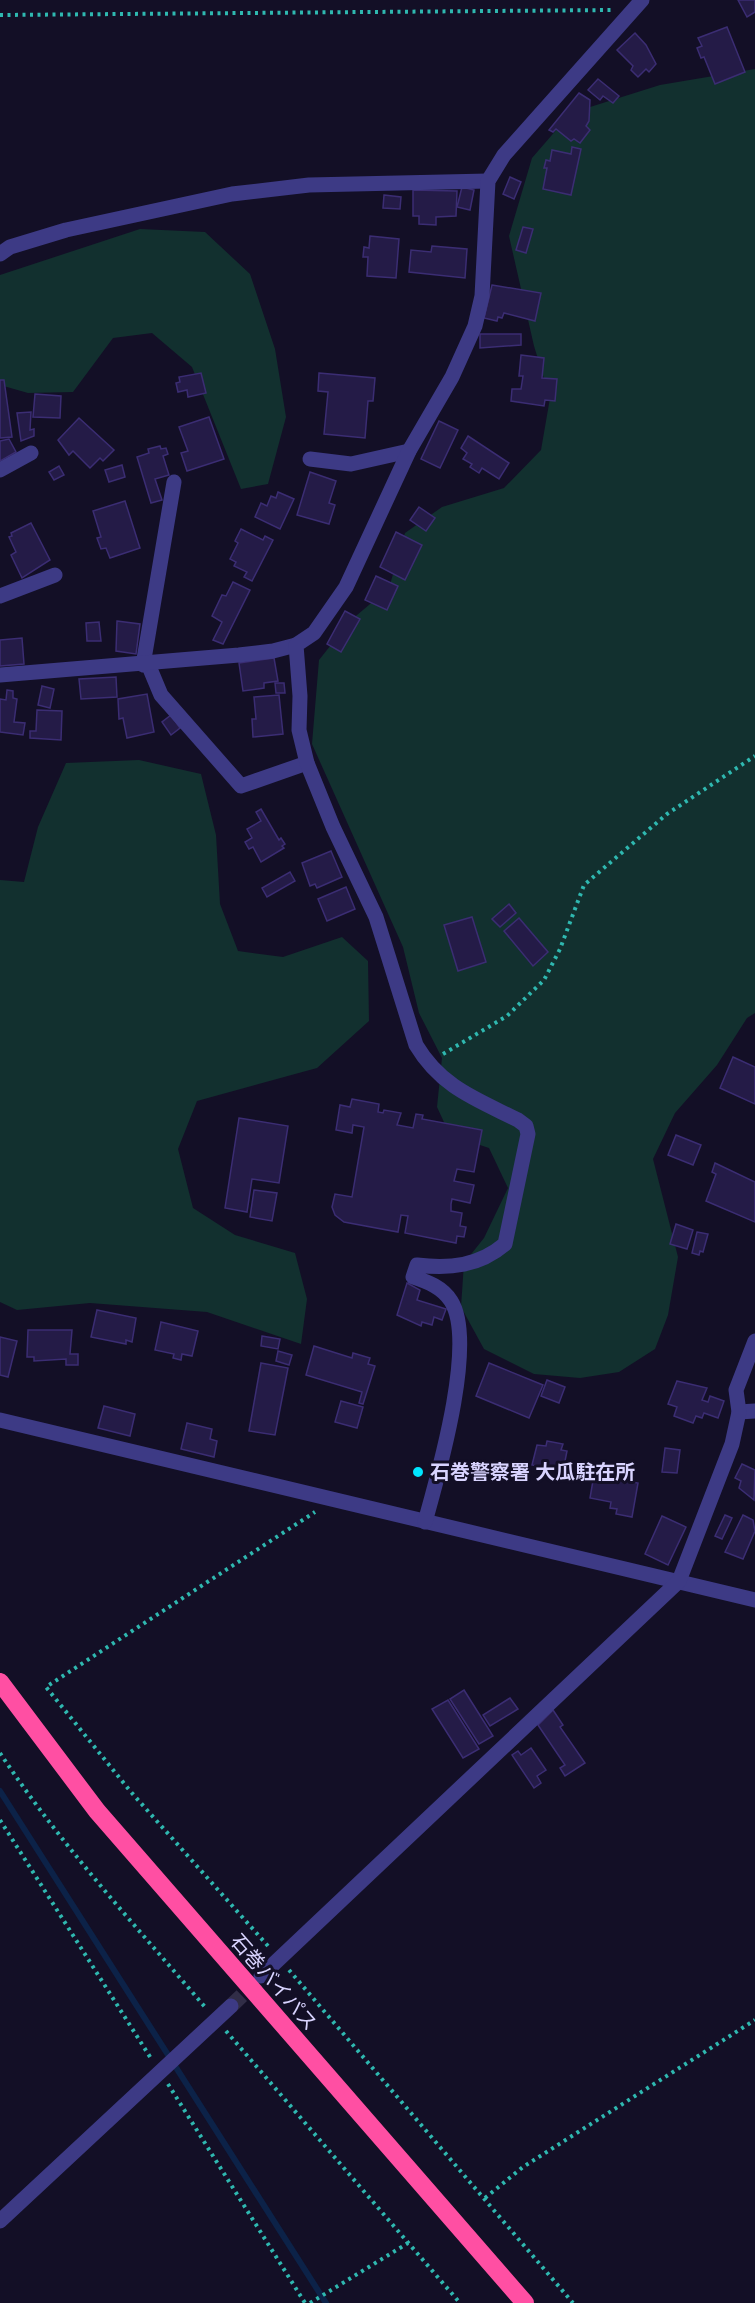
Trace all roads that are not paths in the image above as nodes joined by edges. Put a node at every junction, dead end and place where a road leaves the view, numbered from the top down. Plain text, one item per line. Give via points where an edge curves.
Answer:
1 (638, 5) edge
2 (488, 181) junction
3 (0, 254) edge
4 (409, 451) junction
5 (31, 453) dead end
6 (310, 459) dead end
7 (0, 470) edge
8 (174, 482) dead end
9 (55, 575) dead end
10 (0, 596) edge
11 (296, 645) junction
12 (146, 664) junction
13 (0, 675) edge
14 (307, 763) junction
15 (755, 1341) edge
16 (755, 1411) edge
17 (739, 1412) junction
18 (0, 1420) edge
19 (425, 1522) junction
20 (679, 1581) junction
21 (755, 1600) edge
22 (0, 1682) edge
23 (261, 1976) tunnel mouth
24 (231, 2006) tunnel mouth
25 (0, 2221) edge
26 (525, 2303) edge

1 - 2 street via 504,155
2 - 3 street via 309,185 232,194 66,230 10,247
2 - 4 street via 482,296 475,326 452,377
4 - 6 street via 351,464
4 - 11 street via 346,587 314,633
5 - 7 street
8 - 12 street
9 - 10 street
11 - 12 street via 273,651
11 - 14 street via 299,730
12 - 13 street
12 - 14 street via 161,695 241,786
14 - 19 street via 376,917 412,1034 427,1064 447,1083 518,1120 526,1126 528,1134 505,1244 481,1260 459,1266 417,1265 413,1277 443,1291 457,1313 460,1334 454,1395
15 - 17 street via 736,1390
16 - 17 street
17 - 20 street via 732,1444
18 - 19 street
19 - 20 street
20 - 21 street
20 - 23 street
22 - 26 highway, 石巻バイパス via 97,1811
24 - 25 street

